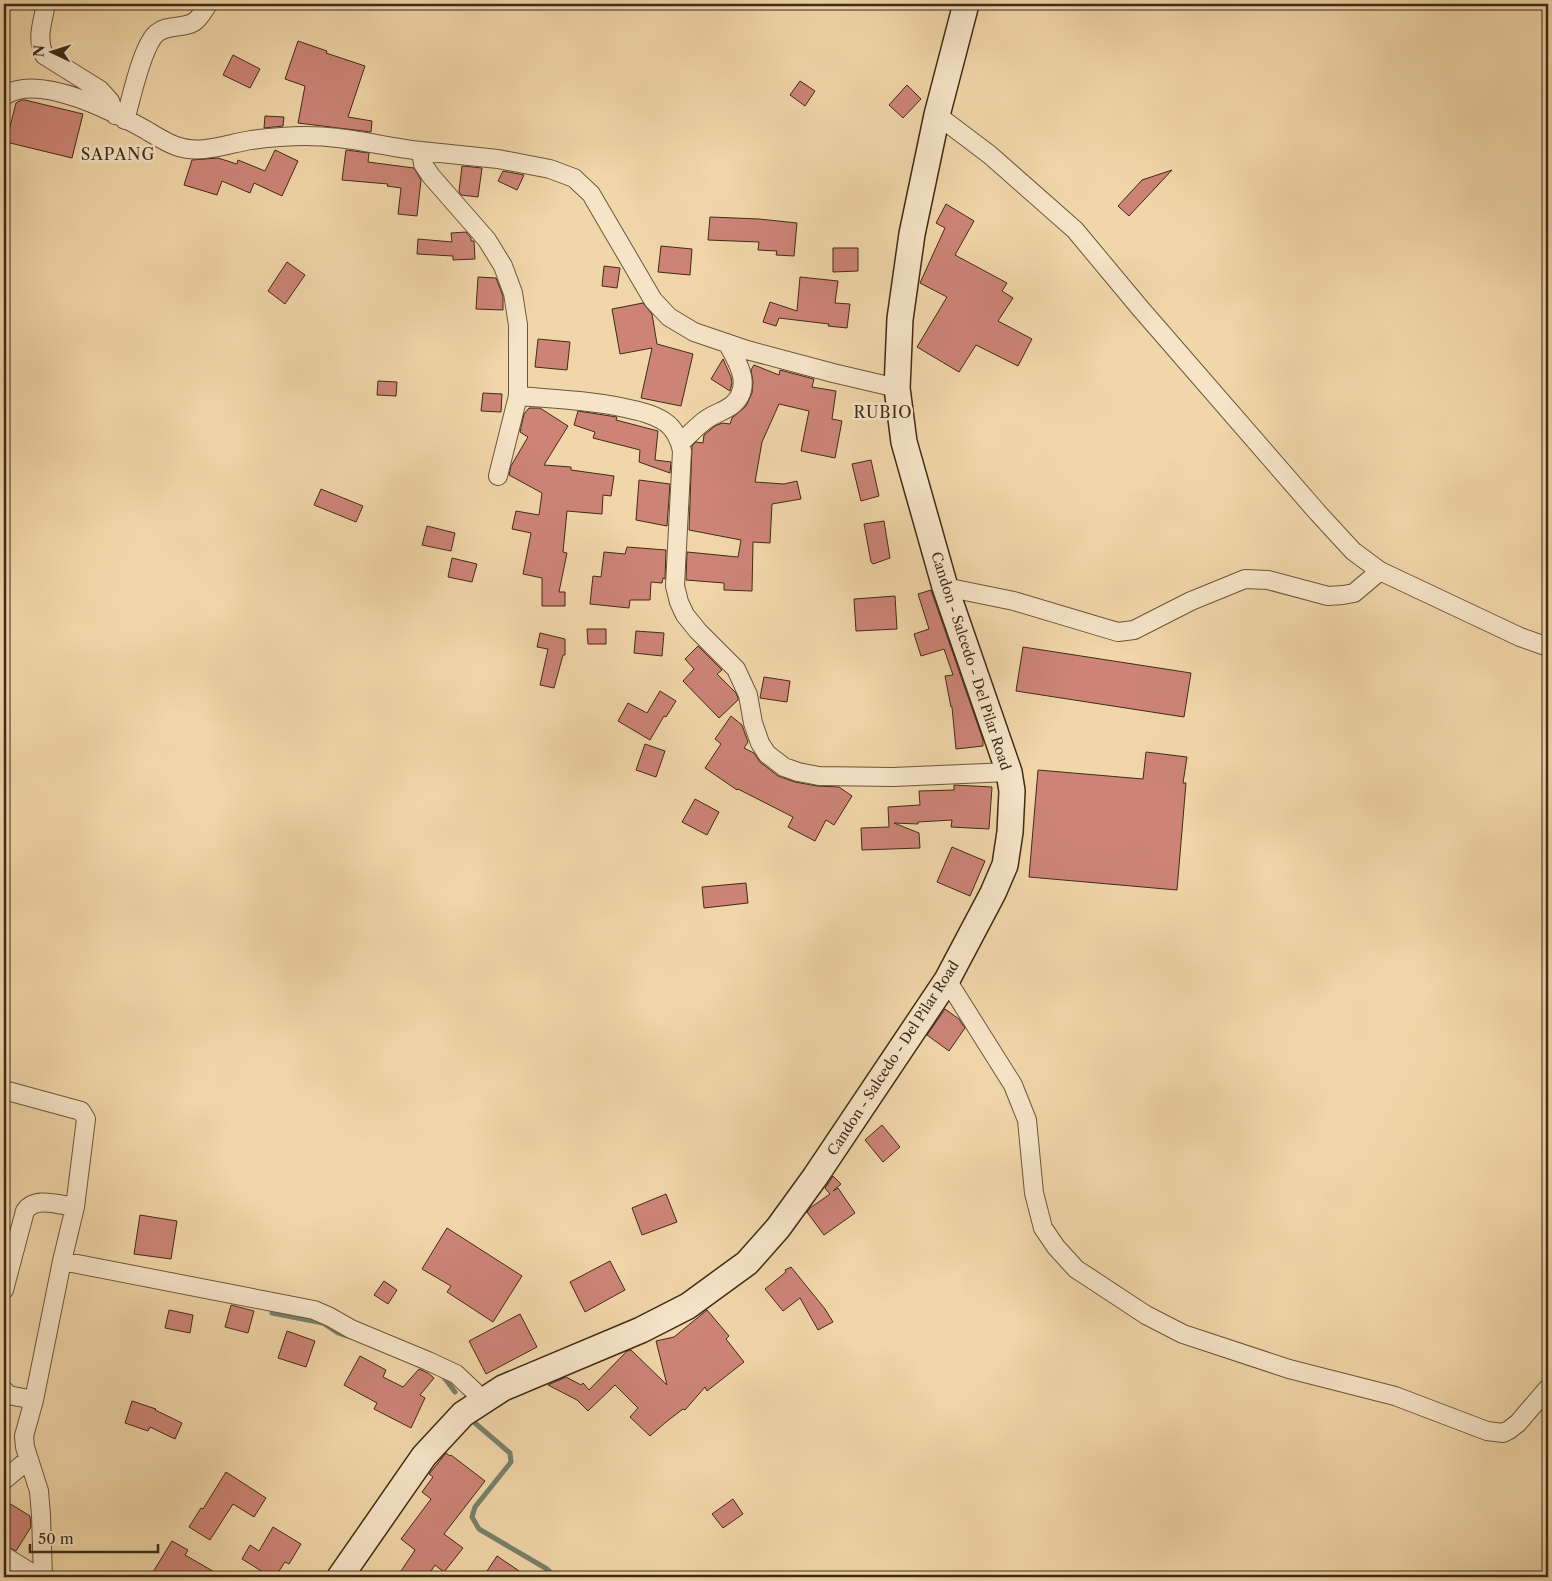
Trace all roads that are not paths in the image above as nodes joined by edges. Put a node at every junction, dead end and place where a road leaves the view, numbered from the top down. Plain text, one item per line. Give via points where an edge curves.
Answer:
1 (46, 4) edge
2 (208, 4) edge
3 (966, 4) edge
4 (4, 96) edge
5 (937, 115) junction
6 (120, 117) junction
7 (421, 151) junction
8 (727, 343) junction
9 (897, 388) junction
10 (518, 396) junction
11 (681, 442) junction
12 (498, 476) dead end
13 (1380, 571) junction
14 (945, 587) junction
15 (1548, 647) edge
16 (1009, 772) junction
17 (946, 980) junction
18 (4, 1090) edge
19 (75, 1207) junction
20 (62, 1260) junction
21 (4, 1290) edge
22 (1548, 1388) edge
23 (4, 1390) edge
24 (34, 1400) junction
25 (481, 1403) junction
26 (29, 1459) junction
27 (4, 1480) edge
28 (4, 1556) edge
29 (38, 1577) edge
30 (42, 1577) edge
31 (340, 1577) edge

1 - 6 street via 40,39 44,55 100,90
2 - 6 street via 193,22 168,27 149,42
3 - 5 main road, Candon - Salcedo - Del Pilar Road
4 - 6 street via 28,88 49,89
5 - 9 main road, Candon - Salcedo - Del Pilar Road via 912,234 900,319
5 - 13 street via 990,155 1075,230 1318,513 1353,551
6 - 7 street via 189,150 306,136
7 - 8 street via 498,159 550,169 574,178 591,194 653,300 669,316 694,332
7 - 10 street via 423,164 431,176 488,240 503,266 513,293 518,325
8 - 9 street
8 - 11 street via 743,377 742,390 731,406 705,420
9 - 14 main road, Candon - Salcedo - Del Pilar Road via 904,442
10 - 11 street via 602,403 646,412 666,422
10 - 12 street
11 - 16 street via 675,586 679,602 698,631 736,669 748,696 760,743 768,754 784,766 819,776 893,777
13 - 14 street via 1354,593 1343,596 1328,596 1268,580 1245,579 1191,601 1134,630 1118,632 1014,601
13 - 15 street
14 - 16 main road, Candon - Salcedo - Del Pilar Road
16 - 17 main road, Candon - Salcedo - Del Pilar Road via 1012,791 1005,866
17 - 22 street via 1013,1085 1027,1120 1034,1193 1043,1228 1076,1269 1146,1315 1183,1334 1289,1369 1395,1396 1486,1431 1503,1433 1509,1430
17 - 25 main road, Candon - Salcedo - Del Pilar Road via 815,1176 778,1228 747,1263 688,1306 649,1326 502,1388
18 - 19 street via 81,1111 86,1119
19 - 20 street
19 - 21 street via 43,1203 29,1206
20 - 24 street
20 - 25 street via 314,1310 356,1332 456,1374 474,1391
23 - 24 street via 8,1395
24 - 26 street via 24,1436
25 - 31 main road, Candon - Salcedo - Del Pilar Road via 463,1414 424,1456
26 - 27 street
26 - 30 street via 39,1491
28 - 29 street

